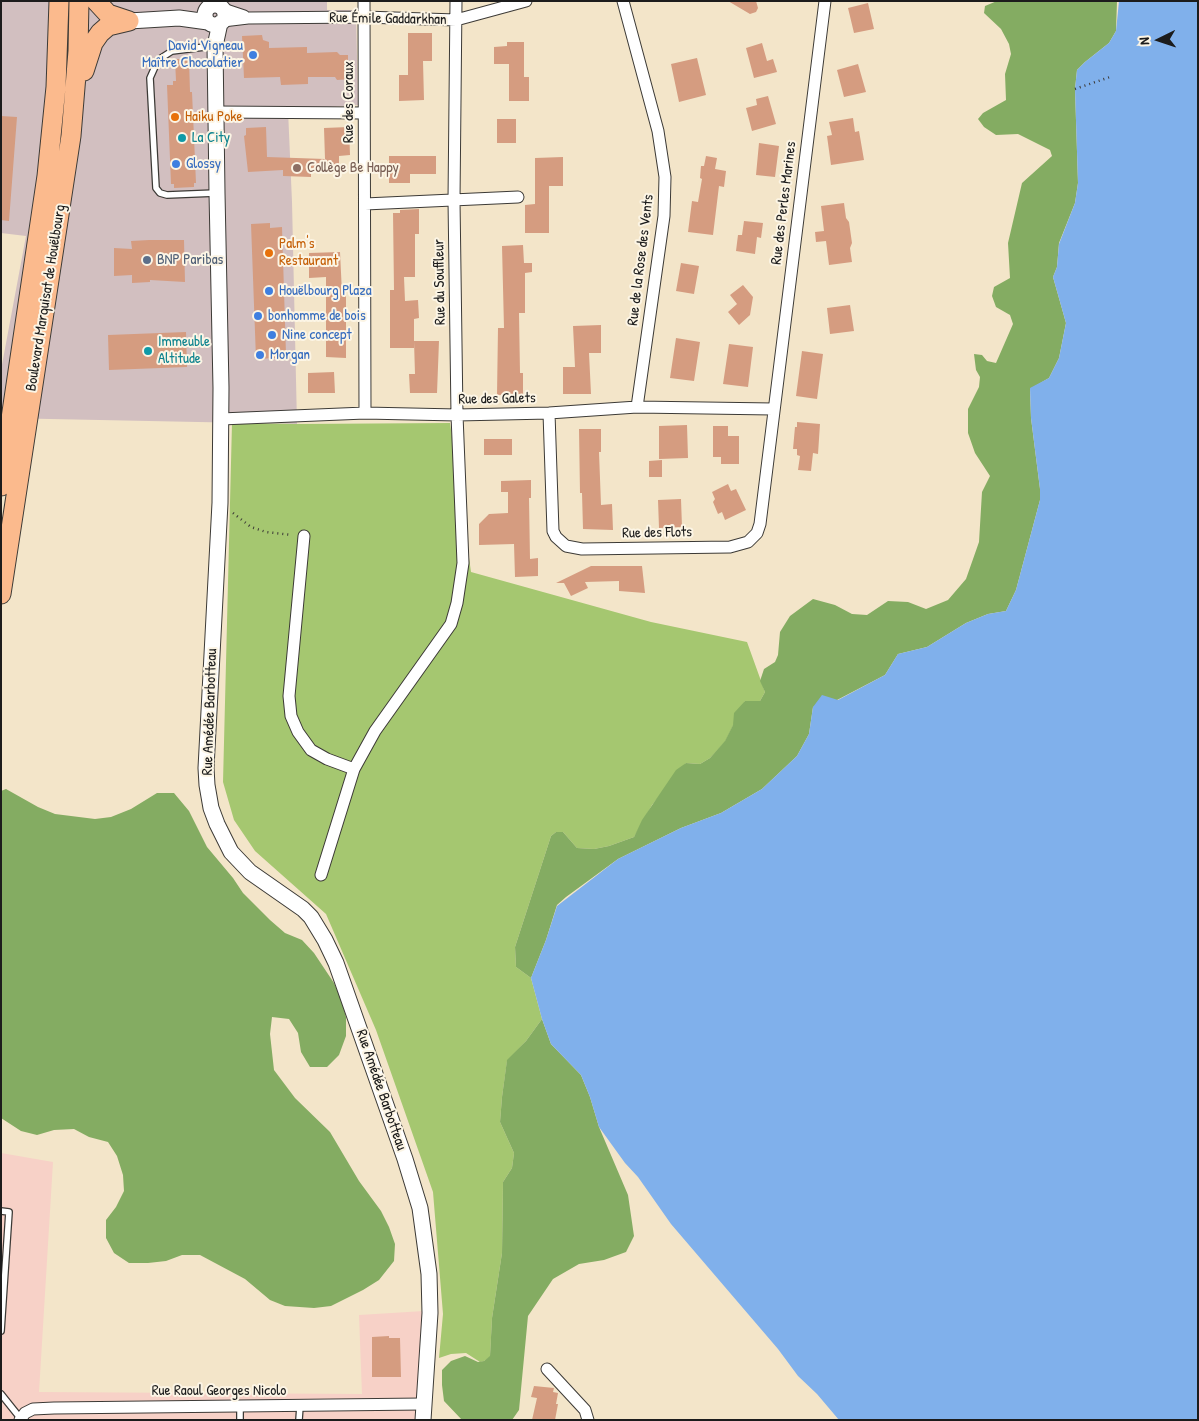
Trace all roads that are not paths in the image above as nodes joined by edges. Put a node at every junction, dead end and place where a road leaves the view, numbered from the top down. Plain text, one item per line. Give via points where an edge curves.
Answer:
1 (59, 1) edge
2 (79, 1) edge
3 (96, 1) edge
4 (364, 1) edge
5 (456, 1) edge
6 (526, 1) edge
7 (623, 1) edge
8 (825, 1) edge
9 (214, 12) edge
10 (364, 17) junction
11 (129, 20) junction
12 (456, 20) junction
13 (216, 46) junction
14 (216, 112) junction
15 (364, 113) junction
16 (70, 136) junction
17 (217, 193) junction
18 (518, 197) dead end
19 (454, 200) junction
20 (365, 204) junction
21 (637, 407) junction
22 (773, 409) junction
23 (366, 413) junction
24 (549, 413) junction
25 (457, 414) junction
26 (221, 419) junction
27 (1, 486) edge
28 (304, 536) road end
29 (1, 594) edge
30 (354, 769) junction
31 (321, 875) dead end
32 (1, 1211) edge
33 (1, 1331) edge
34 (548, 1369) dead end
35 (1, 1394) edge
36 (423, 1404) junction
37 (240, 1406) junction
38 (300, 1406) junction
39 (20, 1419) edge
40 (240, 1420) edge
41 (300, 1420) edge
42 (423, 1420) edge
43 (588, 1420) edge

1 - 27 main road, Boulevard Marquisat de Houëlbourg via 48,176
2 - 16 main road, Boulevard Marquisat de Houëlbourg
3 - 11 main road via 108,14
4 - 10 street, Rue des Coraux
5 - 12 street, Rue du Souffleur
6 - 12 street, Rue Émile Gaddarkhan
7 - 21 street, Rue de la Rose des Vents via 658,131 665,177 664,216
8 - 22 street, Rue des Perles Marines
9 - 10 street, Rue Émile Gaddarkhan via 248,18
9 - 11 street, Rue Émile Gaddarkhan via 178,18
9 - 13 street, Rue Amédée Barbotteau
10 - 12 street, Rue Émile Gaddarkhan
10 - 15 street, Rue des Coraux
11 - 16 main road via 108,26 93,43
12 - 19 street, Rue du Souffleur
13 - 14 street, Rue Amédée Barbotteau
13 - 17 lane via 172,51 158,60 150,78 156,188 167,196
14 - 15 street
14 - 17 street, Rue Amédée Barbotteau
15 - 20 street, Rue des Coraux
16 - 29 main road, Boulevard Marquisat de Houëlbourg
17 - 26 street, Rue Amédée Barbotteau
18 - 19 street
19 - 20 street
19 - 25 street, Rue du Souffleur
20 - 23 street, Rue des Coraux
21 - 22 street, Rue des Galets
21 - 24 street, Rue des Galets
22 - 24 street, Rue des Flots via 760,524 748,542 730,547 572,549 560,542 553,531
23 - 25 street, Rue des Galets
23 - 26 street, Rue des Galets
24 - 25 street, Rue des Galets
25 - 30 street, Rue du Souffleur via 463,563 451,624 375,731
26 - 36 street, Rue Amédée Barbotteau via 220,503 206,768 211,808 224,840 239,861 302,909 319,928 336,964 420,1208 429,1274 430,1313
28 - 30 street via 289,696 291,716 311,750
30 - 31 street, Rue du Souffleur
32 - 33 lane via 9,1212
34 - 43 street via 585,1410
35 - 39 lane
36 - 38 street, Rue Raoul Georges Nicolo
36 - 42 street, Rue Amédée Barbotteau
37 - 38 street, Rue Raoul Georges Nicolo
37 - 39 street, Rue Raoul Georges Nicolo via 33,1409
37 - 40 lane
38 - 41 lane

